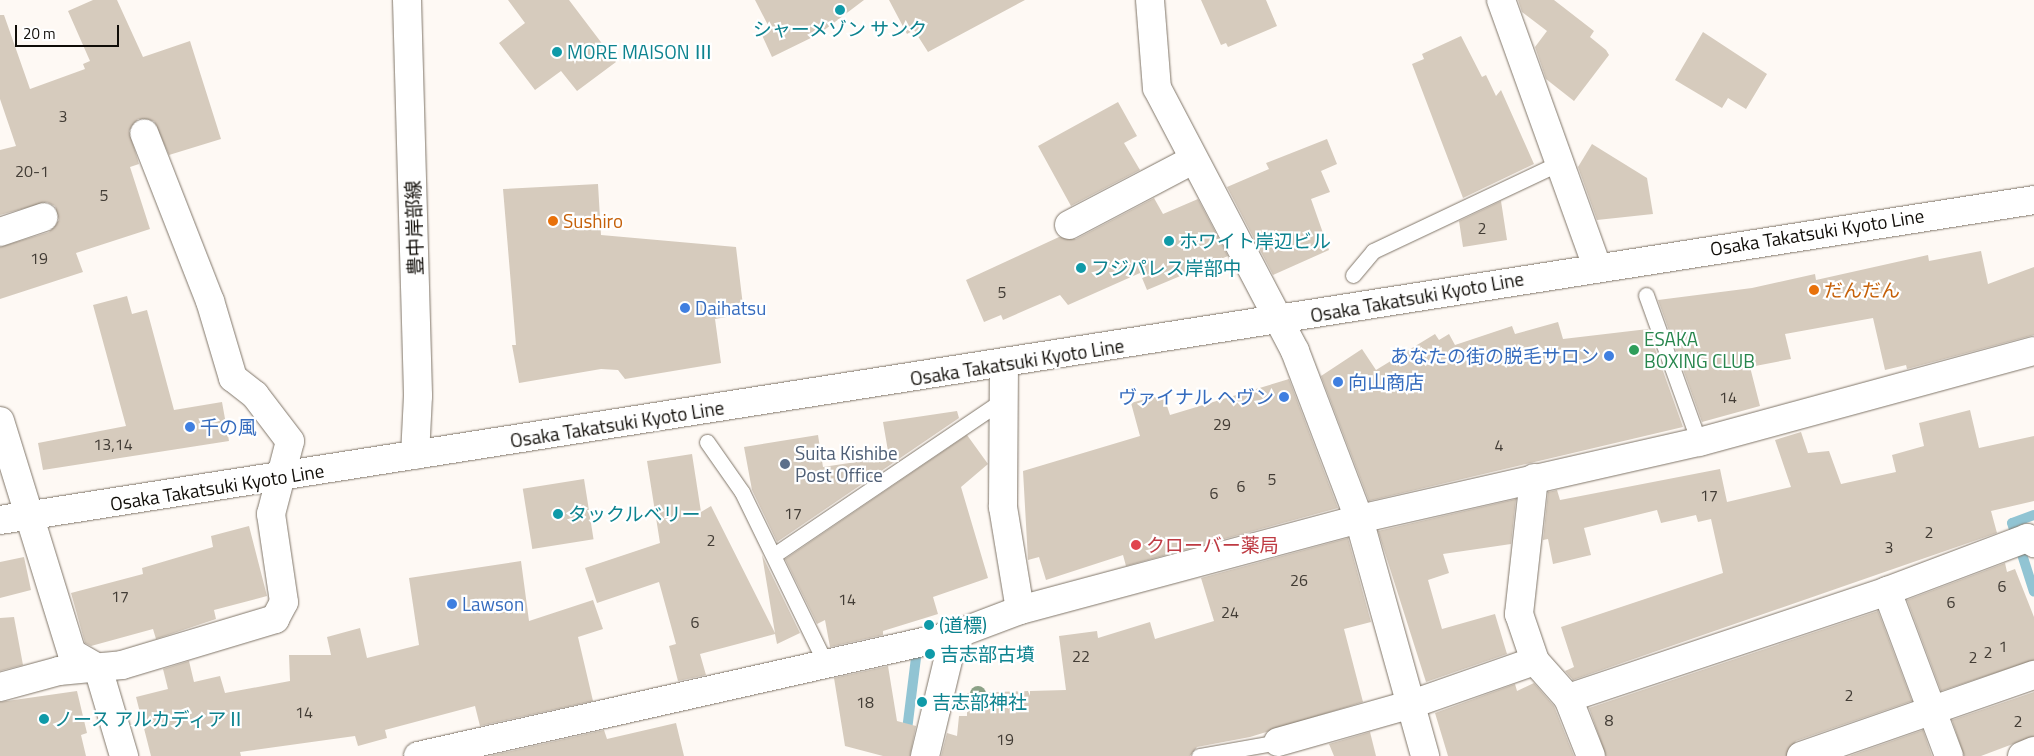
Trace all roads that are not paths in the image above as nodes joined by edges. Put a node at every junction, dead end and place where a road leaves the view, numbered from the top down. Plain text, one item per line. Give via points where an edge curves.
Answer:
1 (407, 0) edge
2 (1150, 0) edge
3 (1507, 5) edge
4 (144, 133) dead end
5 (1193, 160) junction
6 (1561, 162) junction
7 (2034, 200) edge
8 (44, 217) dead end
9 (1069, 225) dead end
10 (0, 232) edge
11 (1597, 266) junction
12 (1353, 275) dead end
13 (1646, 295) dead end
14 (1281, 320) junction
15 (2034, 351) edge
16 (1004, 363) junction
17 (1004, 399) junction
18 (0, 421) edge
19 (707, 442) dead end
20 (1700, 442) junction
21 (4, 449) edge
22 (416, 455) junction
23 (282, 476) junction
24 (1534, 478) junction
25 (28, 516) junction
26 (1359, 519) junction
27 (0, 520) edge
28 (2023, 542) edge
29 (774, 555) junction
30 (1887, 591) junction
31 (1020, 610) junction
32 (954, 634) junction
33 (1535, 661) junction
34 (825, 662) junction
35 (98, 668) junction
36 (2034, 676) edge
37 (0, 687) edge
38 (1568, 698) junction
39 (1412, 704) junction
40 (1931, 712) junction
41 (1278, 742) joint
42 (2034, 751) edge
43 (124, 756) edge
44 (418, 756) edge
45 (925, 756) edge
46 (1199, 756) edge
47 (1425, 756) edge
48 (1591, 756) edge
49 (1801, 756) edge
50 (1949, 756) edge
51 (2022, 756) edge

1 - 22 street, 豊中岸部線 via 418,396
2 - 5 street via 1157,88
3 - 6 street
4 - 23 street via 210,301 233,378 255,395 290,441
5 - 9 street
5 - 14 street
6 - 11 street via 1568,195
6 - 12 lane via 1372,251
7 - 11 street, Osaka Takatsuki Kyoto Line
8 - 10 street
11 - 14 street, Osaka Takatsuki Kyoto Line
13 - 20 lane
14 - 16 street, Osaka Takatsuki Kyoto Line
14 - 26 street
15 - 20 street
16 - 17 street
16 - 22 street, Osaka Takatsuki Kyoto Line
17 - 29 lane
17 - 31 street via 1003,507
18 - 21 street
19 - 29 lane via 742,492
20 - 24 street
21 - 25 street
22 - 23 street, Osaka Takatsuki Kyoto Line
23 - 25 street, Osaka Takatsuki Kyoto Line
23 - 35 street via 271,514 284,602 275,618
24 - 26 street
24 - 33 street via 1519,614
25 - 27 street, Osaka Takatsuki Kyoto Line
25 - 35 street via 72,652
26 - 31 street
26 - 39 street
28 - 30 street
29 - 34 lane
30 - 38 street
30 - 40 street
31 - 32 street
32 - 34 street
32 - 45 street
33 - 38 street
33 - 39 street
34 - 44 street
35 - 37 street via 59,671
35 - 43 street
36 - 40 street
38 - 48 street
39 - 41 street
39 - 47 street
40 - 49 street
40 - 50 street
41 - 46 lane
42 - 51 street

